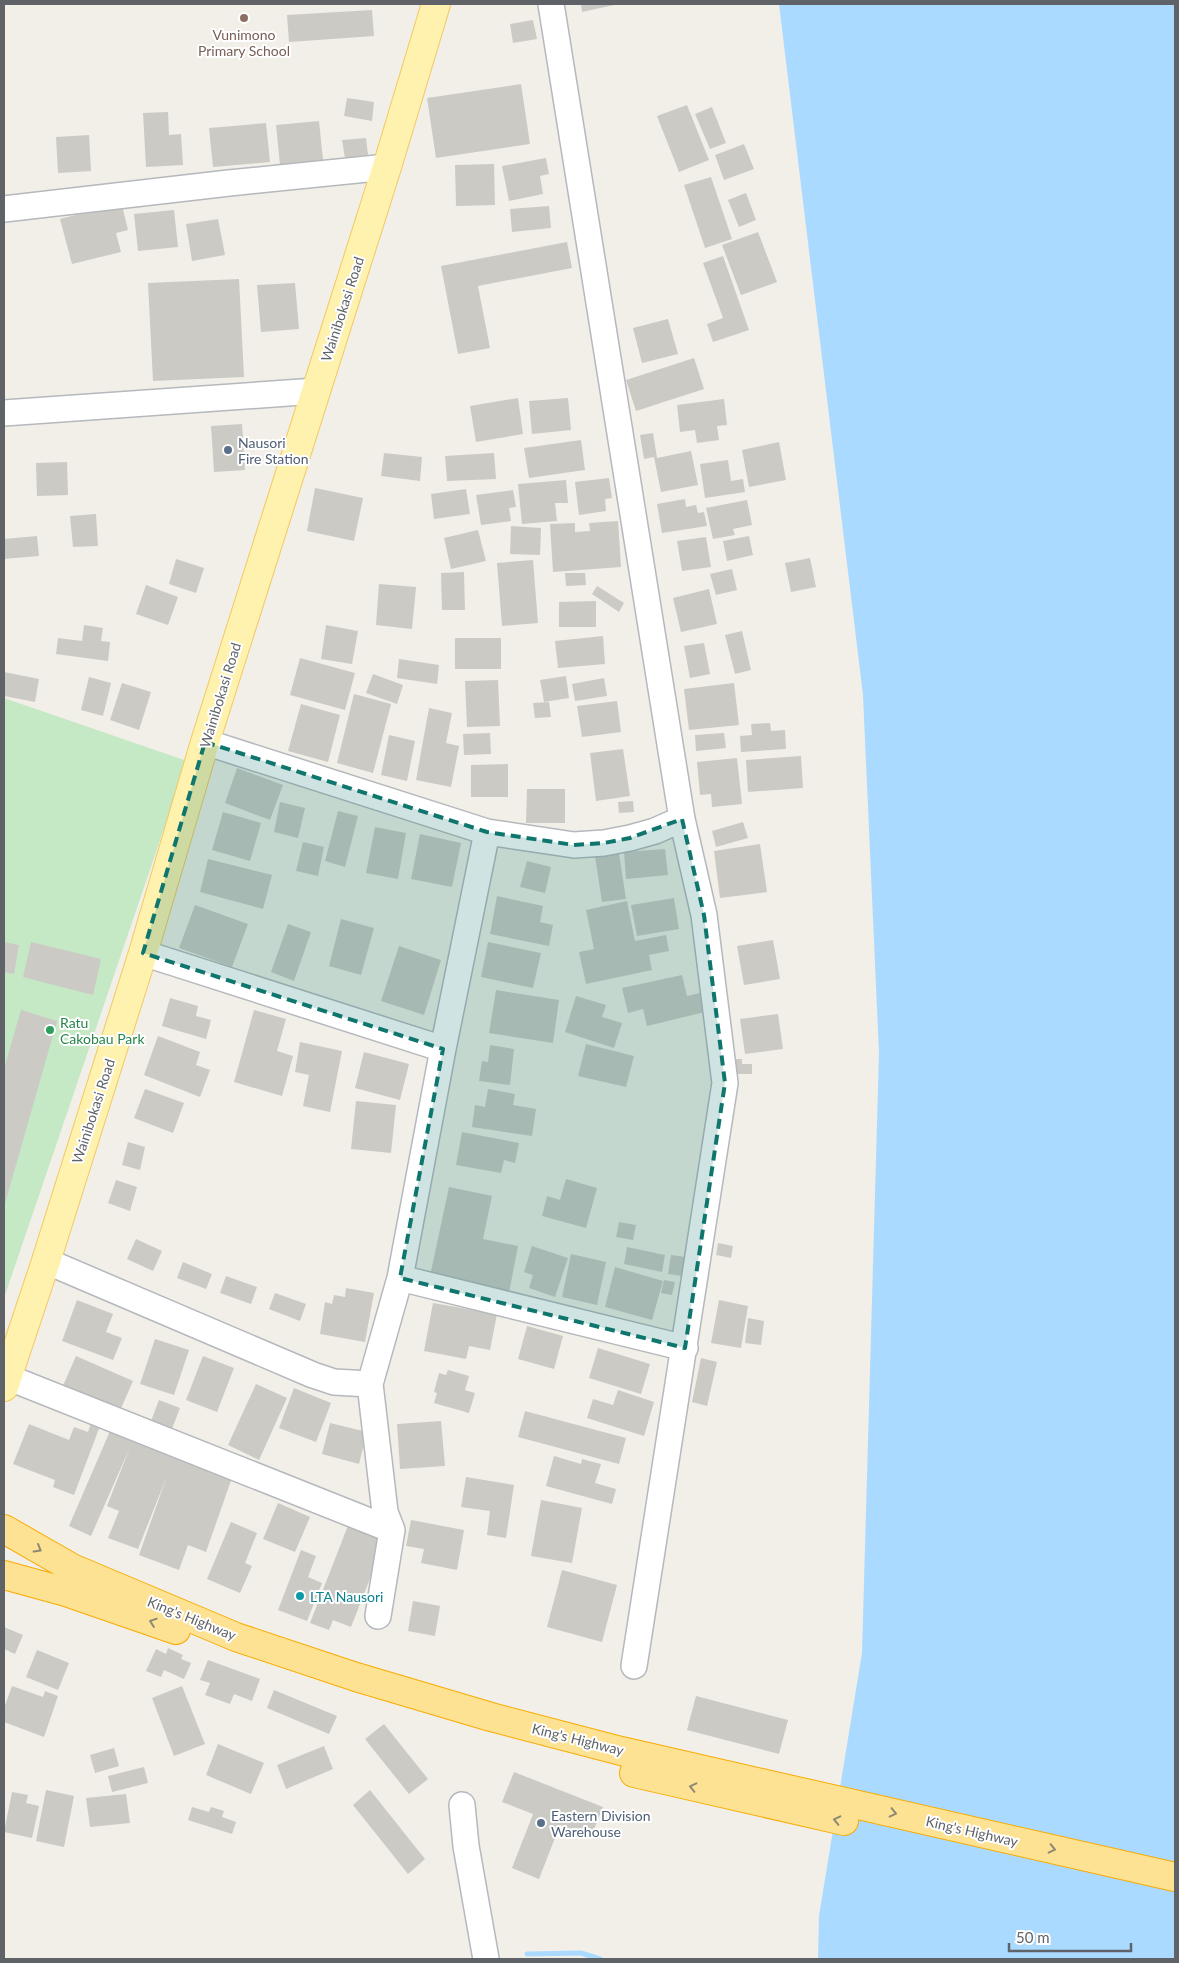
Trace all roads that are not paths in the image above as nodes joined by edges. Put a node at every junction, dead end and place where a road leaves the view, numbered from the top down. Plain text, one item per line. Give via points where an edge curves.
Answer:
1 (436, 4) edge
2 (550, 4) edge
3 (387, 168) junction
4 (4, 209) edge
5 (316, 391) junction
6 (4, 414) edge
7 (205, 742) junction
8 (682, 819) junction
9 (487, 832) junction
10 (144, 953) junction
11 (443, 1049) junction
12 (46, 1261) junction
13 (400, 1278) junction
14 (685, 1348) junction
15 (6, 1372) edge
16 (370, 1384) junction
17 (4, 1529) edge
18 (392, 1530) junction
19 (4, 1575) edge
20 (378, 1616) dead end
21 (634, 1666) dead end
22 (742, 1789) junction
23 (462, 1805) dead end
24 (1175, 1877) edge
25 (1175, 1896) edge
26 (486, 1959) edge

1 - 3 main road, Wainibokasi Road
2 - 8 street
3 - 4 street
3 - 5 main road, Wainibokasi Road
5 - 6 street
5 - 7 main road, Wainibokasi Road
7 - 9 street
7 - 10 main road, Wainibokasi Road
8 - 9 street via 647,833 604,843 574,845
8 - 14 street via 704,916 725,1083
9 - 11 street
10 - 11 street
10 - 12 main road, Wainibokasi Road
11 - 13 street
12 - 15 main road, Wainibokasi Road
12 - 16 street via 314,1375 334,1382
13 - 14 street
13 - 16 street
14 - 21 street
15 - 18 street
16 - 18 street via 385,1512
17 -> 22 highway, King's Highway via 72,1568 245,1640 356,1677 621,1751
18 - 20 street
22 -> 19 highway, King's Highway via 617,1769 461,1727 66,1592
22 -> 24 highway, King's Highway
25 -> 22 highway, King's Highway
23 - 26 street

